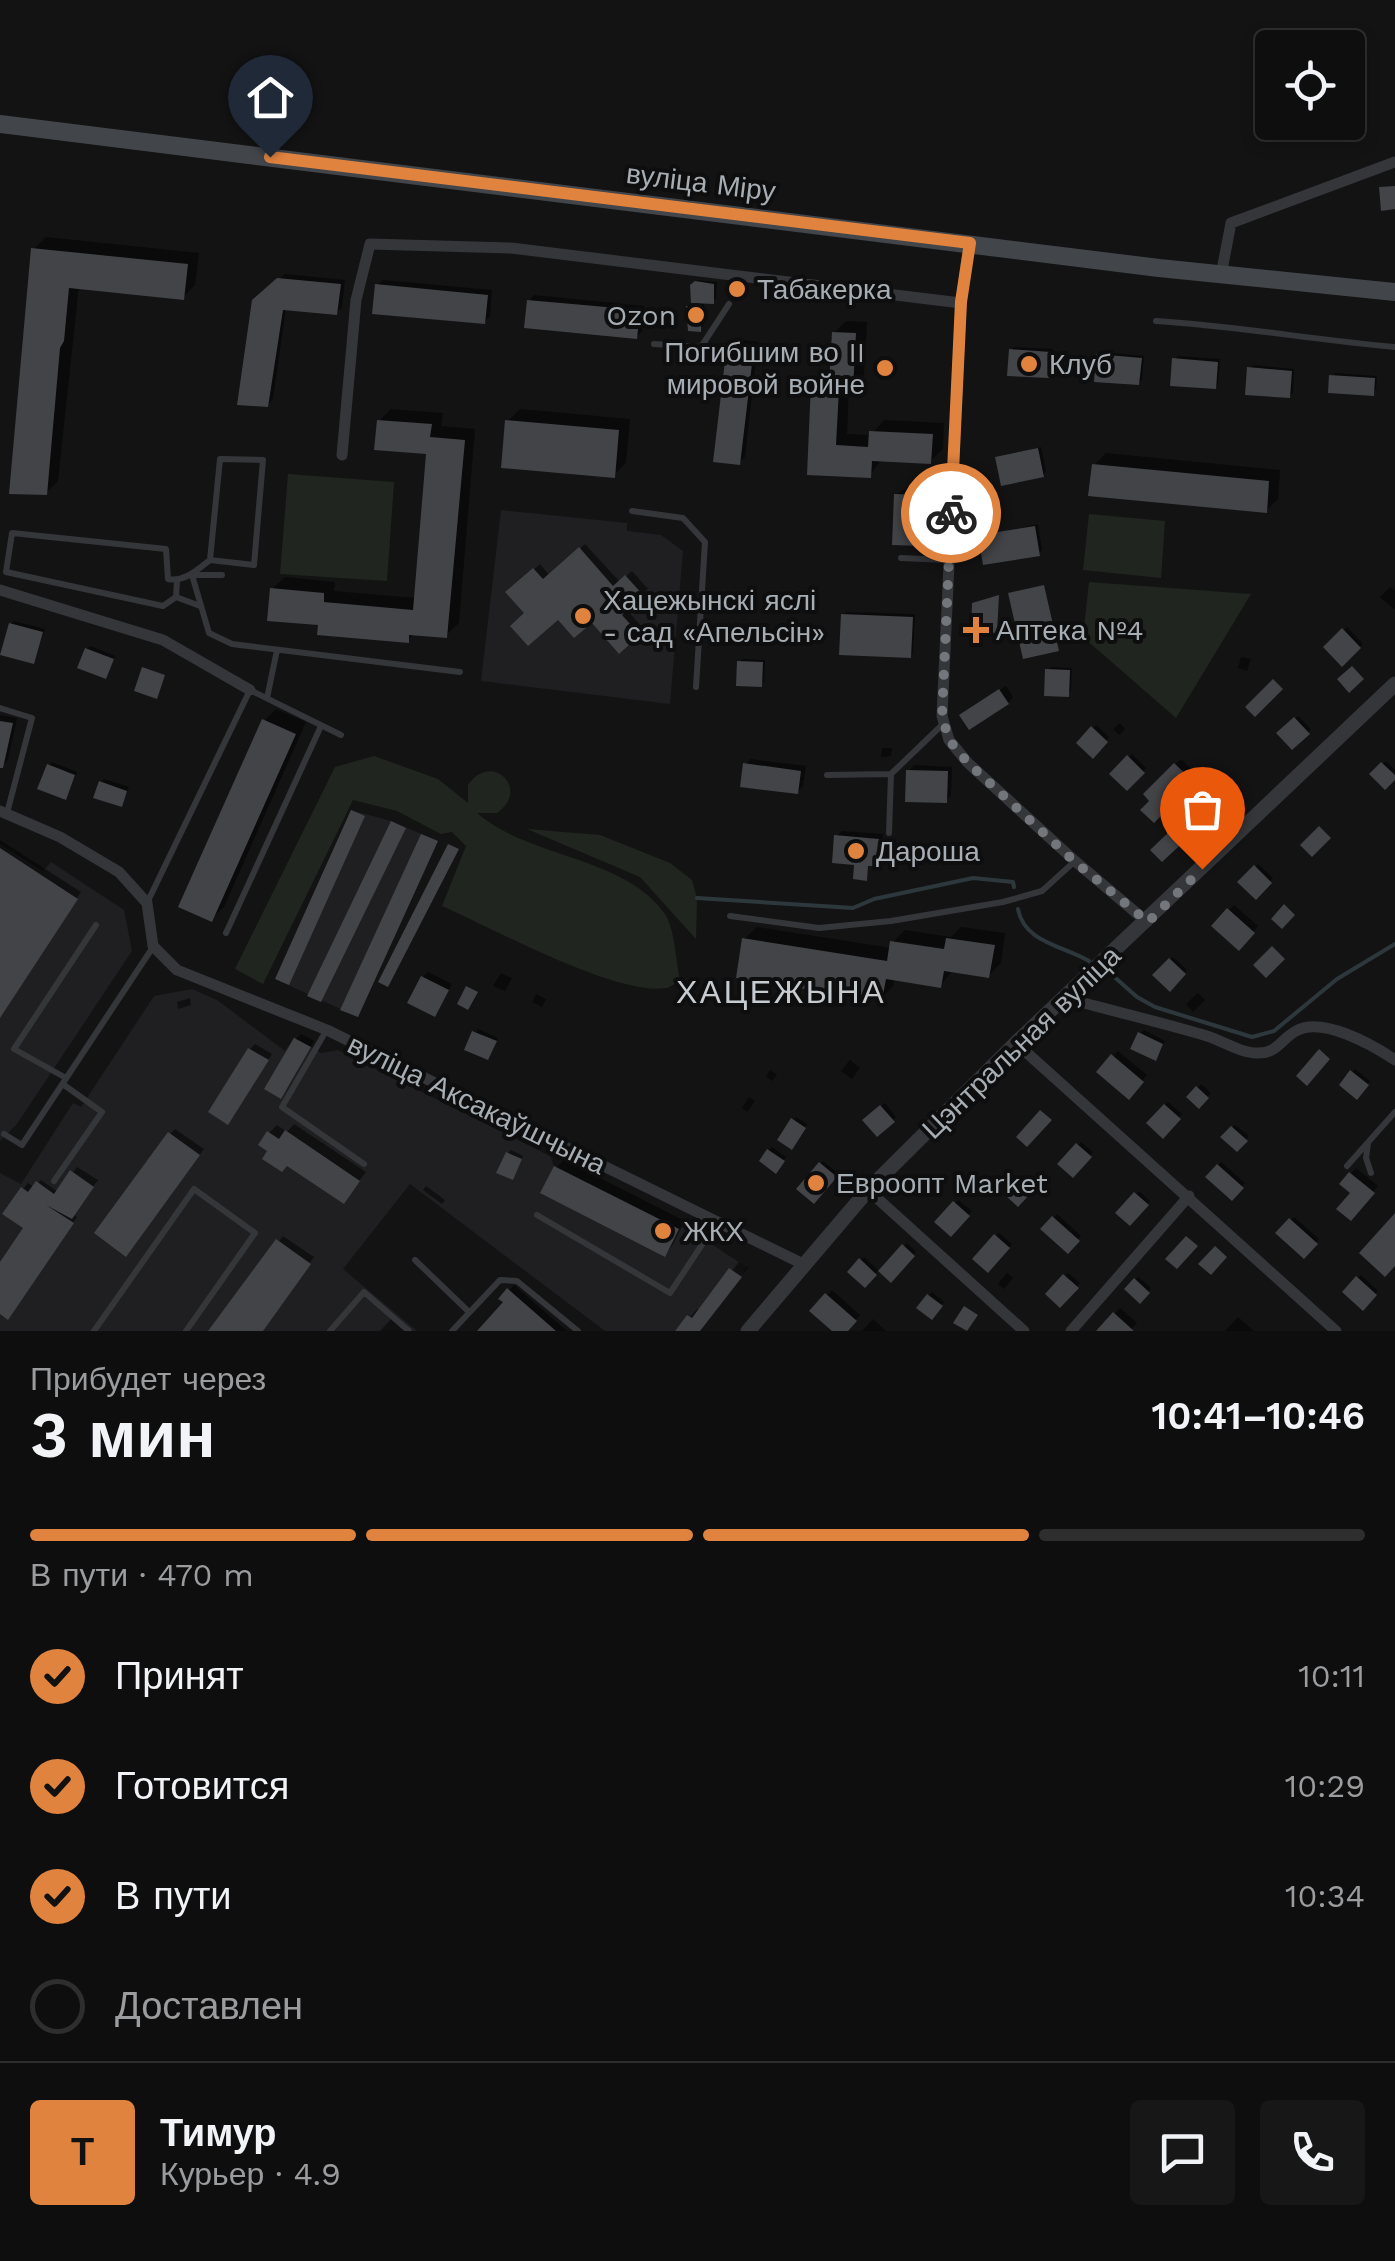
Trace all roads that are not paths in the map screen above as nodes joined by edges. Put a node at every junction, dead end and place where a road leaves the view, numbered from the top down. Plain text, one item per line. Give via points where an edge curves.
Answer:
1 (0, 124) edge
2 (1395, 162) edge
3 (970, 243) junction
4 (1222, 275) junction
5 (1395, 292) edge
6 (961, 302) junction
7 (729, 304) dead end
8 (1156, 320) dead end
9 (654, 344) dead end
10 (1395, 347) edge
11 (342, 455) dead end
12 (632, 511) dead end
13 (902, 558) dead end
14 (210, 560) junction
15 (947, 560) junction
16 (192, 574) junction
17 (222, 575) dead end
18 (177, 581) junction
19 (0, 590) edge
20 (176, 597) junction
21 (202, 606) junction
22 (277, 650) junction
23 (460, 672) dead end
24 (1395, 684) edge
25 (696, 688) dead end
26 (250, 690) junction
27 (267, 698) junction
28 (0, 708) edge
29 (944, 724) junction
30 (321, 726) junction
31 (341, 735) dead end
32 (891, 774) junction
33 (827, 775) dead end
34 (3, 812) edge
35 (889, 833) dead end
36 (1074, 861) junction
37 (147, 903) junction
38 (730, 916) dead end
39 (1148, 922) junction
40 (96, 925) dead end
41 (226, 934) dead end
42 (153, 946) junction
43 (1066, 998) junction
44 (327, 1030) junction
45 (1016, 1043) junction
46 (1395, 1060) edge
47 (65, 1082) junction
48 (1395, 1112) edge
49 (4, 1134) dead end
50 (1368, 1142) junction
51 (364, 1164) dead end
52 (1347, 1166) dead end
53 (1371, 1173) dead end
54 (54, 1181) dead end
55 (868, 1190) junction
56 (1189, 1196) junction
57 (537, 1214) dead end
58 (718, 1222) junction
59 (414, 1260) dead end
60 (803, 1264) junction
61 (469, 1312) junction
62 (94, 1331) edge
63 (186, 1331) edge
64 (330, 1331) edge
65 (409, 1331) edge
66 (452, 1331) edge
67 (578, 1331) edge
68 (748, 1331) edge
69 (1024, 1331) edge
70 (1071, 1331) edge
71 (1336, 1331) edge

1 - 3 main road, вуліца Міру
2 - 4 street via 1230,223
3 - 4 main road, вуліца Міру
3 - 6 street
4 - 5 main road, вуліца Міру
6 - 11 street via 511,248 370,244 356,300
6 - 15 street
7 - 9 lane via 701,347
8 - 10 lane
12 - 25 lane via 683,518 705,542
13 - 15 lane
14 - 14 lane via 220,458 263,460 254,565
14 - 16 lane
15 - 29 street
16 - 17 lane
16 - 18 lane
16 - 21 lane
18 - 20 lane
18 - 20 lane via 168,579 166,549 12,533 6,572 163,606
19 - 26 street via 163,640
20 - 21 lane
21 - 22 lane via 209,633 232,644
22 - 23 lane
22 - 27 lane
24 - 39 street, Цэнтральная вуліца
26 - 27 lane
26 - 37 lane
27 - 30 lane
28 - 34 lane via 32,718
29 - 32 lane
29 - 36 street via 968,763
30 - 31 lane
30 - 41 lane
32 - 33 lane
32 - 35 lane
34 - 37 street via 120,872
36 - 38 lane via 1042,891 891,921 819,928
36 - 39 street
37 - 42 street
39 - 43 street, Цэнтральная вуліца
40 - 47 lane via 14,1050
42 - 44 street, вуліца Аксакаўшчына via 177,970
42 - 47 lane
43 - 45 street, Цэнтральная вуліца
43 - 46 street via 1260,1054 1297,1029 1318,1027 1344,1032
44 - 51 lane via 282,1107
44 - 58 street, вуліца Аксакаўшчына
45 - 55 street, Цэнтральная вуліца
45 - 56 street
47 - 49 lane via 22,1145
47 - 54 lane via 102,1112
48 - 50 lane
50 - 52 lane
50 - 53 lane
55 - 60 street, Цэнтральная вуліца
55 - 69 street
56 - 70 street
56 - 71 street
57 - 58 lane via 670,1292
58 - 60 street, вуліца Аксакаўшчына
59 - 61 lane
60 - 68 street, Цэнтральная вуліца
61 - 66 lane
61 - 67 lane via 500,1280 517,1281
62 - 63 lane via 194,1189 255,1233
64 - 65 lane via 364,1292

